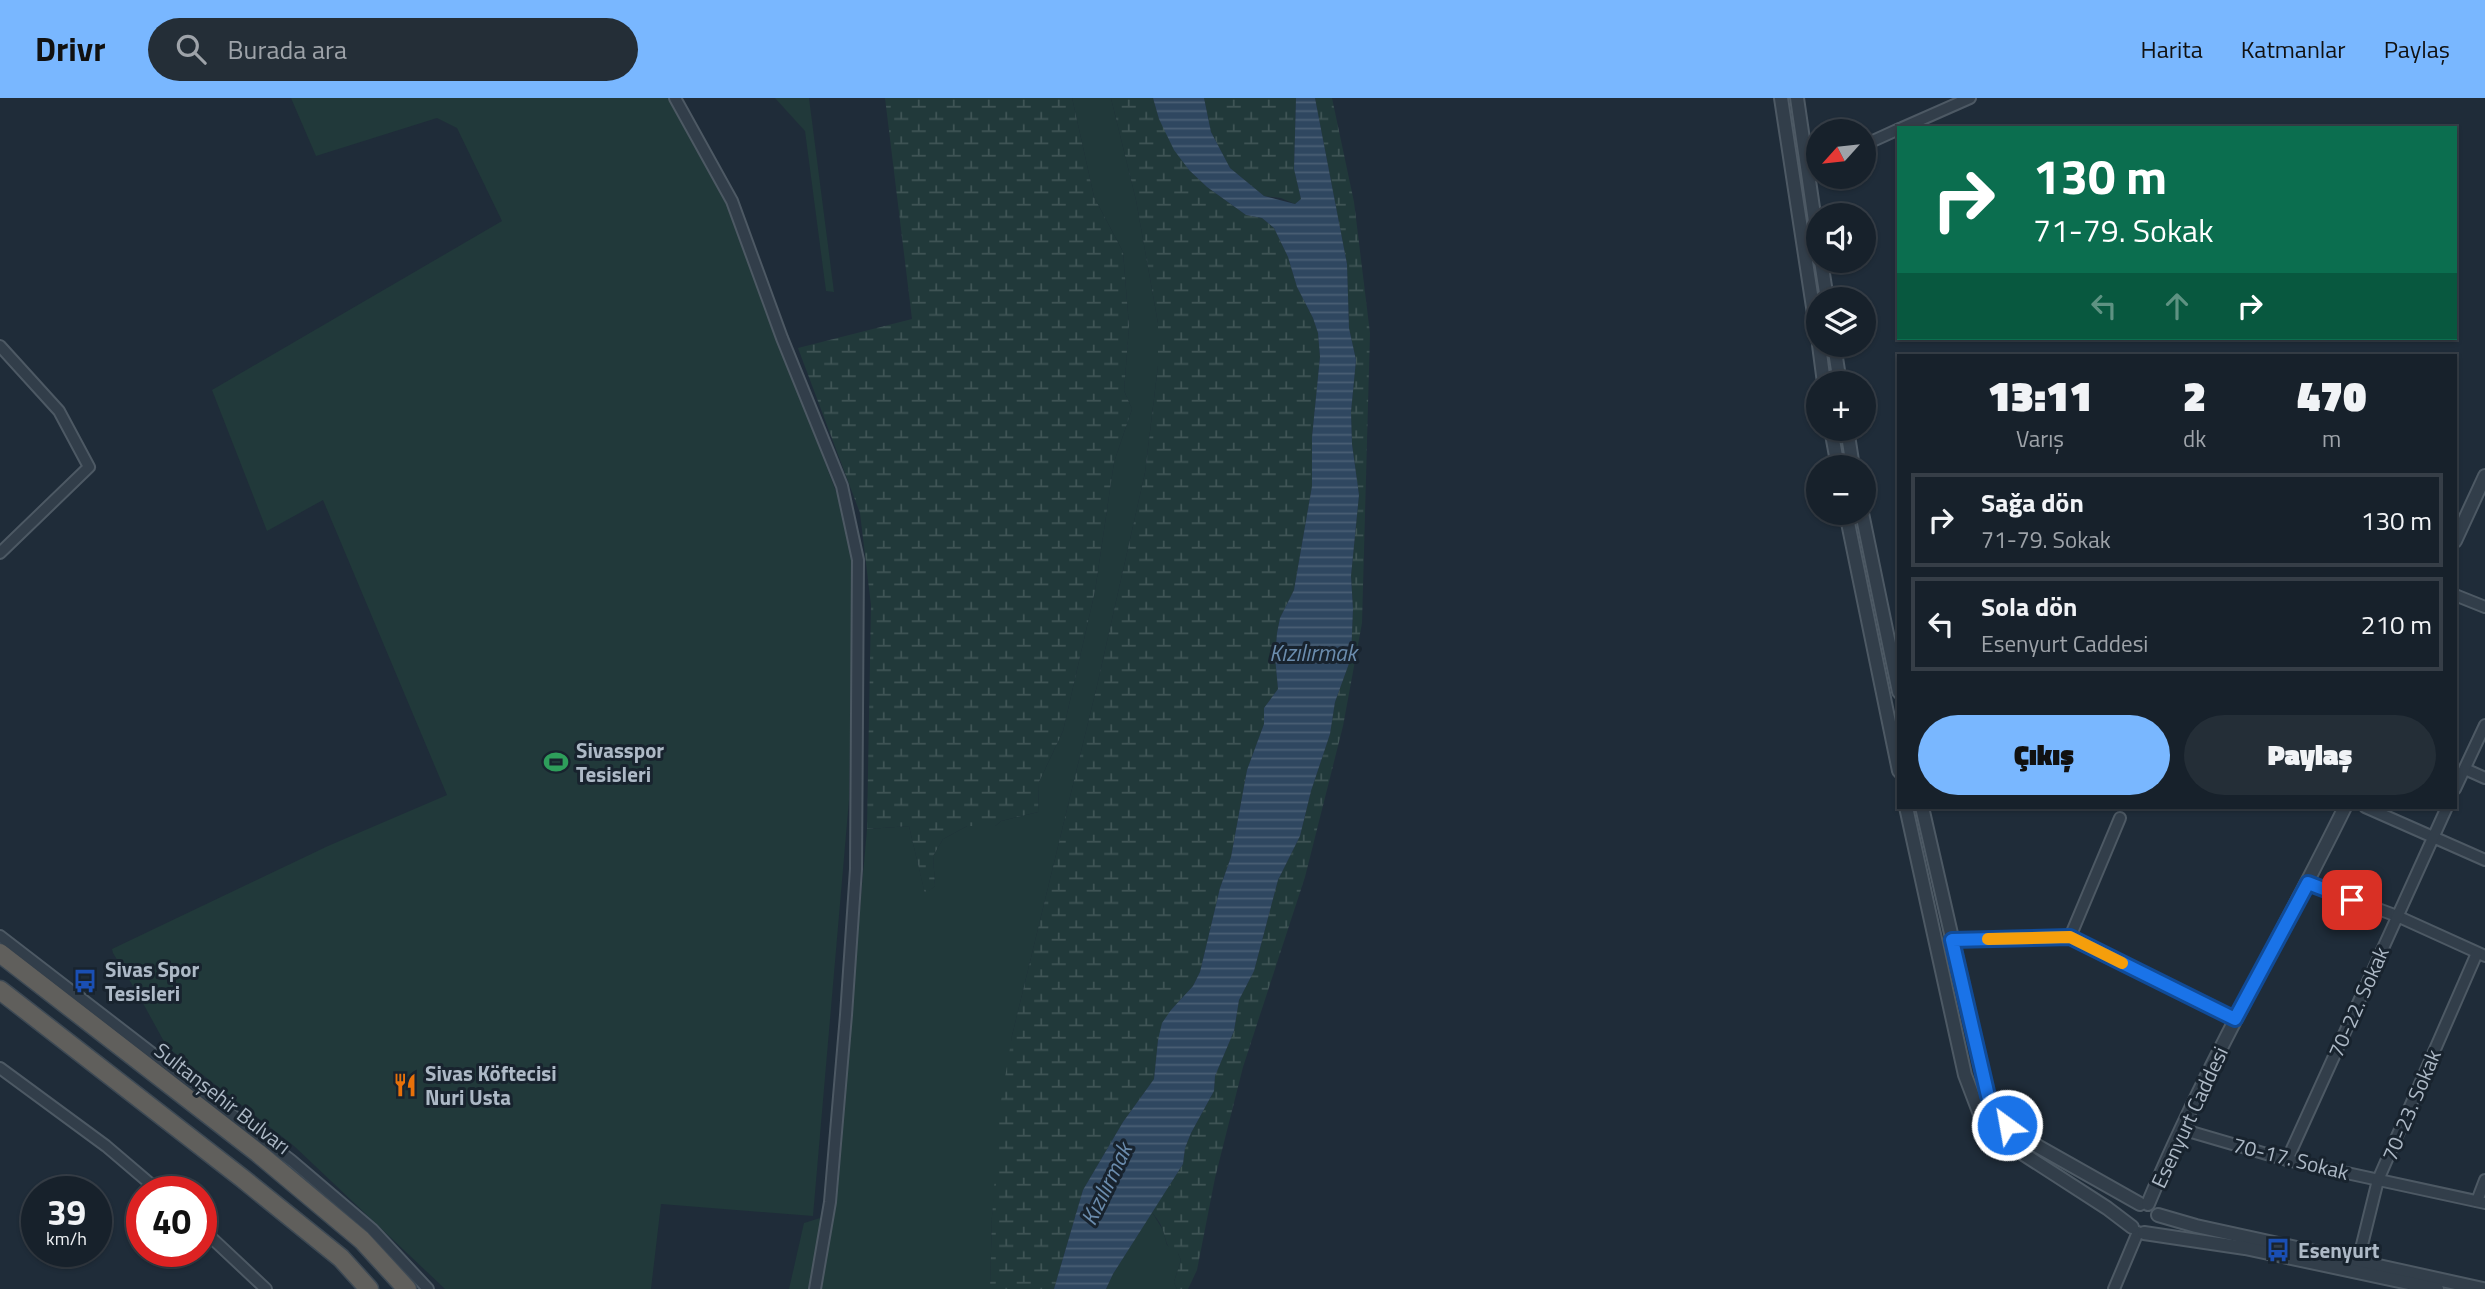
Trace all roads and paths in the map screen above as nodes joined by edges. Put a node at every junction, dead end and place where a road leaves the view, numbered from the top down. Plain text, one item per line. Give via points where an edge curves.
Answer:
1 (675, 98) edge
2 (1781, 98) edge
3 (1797, 98) edge
4 (1970, 98) edge
5 (1907, 126) edge
6 (1897, 130) edge
7 (1806, 137) edge
8 (1876, 140) edge
9 (1810, 287) edge
10 (0, 346) edge
11 (2485, 476) edge
12 (1848, 525) edge
13 (1864, 525) edge
14 (2457, 537) edge
15 (0, 553) edge
16 (2457, 596) edge
17 (2485, 607) edge
18 (1897, 682) edge
19 (2485, 725) edge
20 (1897, 761) edge
21 (2465, 769) junction
22 (2485, 778) edge
23 (2457, 785) edge
24 (1906, 809) edge
25 (1922, 809) edge
26 (2344, 809) edge
27 (2370, 809) edge
28 (2446, 809) edge
29 (2120, 818) dead end
30 (2432, 836) junction
31 (2485, 860) edge
32 (2308, 883) junction
33 (2397, 916) junction
34 (0, 936) edge
35 (2070, 937) junction
36 (1952, 940) junction
37 (0, 953) edge
38 (2481, 955) edge
39 (0, 990) edge
40 (2235, 1019) junction
41 (0, 1068) edge
42 (2181, 1129) junction
43 (2287, 1160) junction
44 (141, 1176) edge
45 (2378, 1180) junction
46 (2485, 1180) edge
47 (2481, 1202) edge
48 (2144, 1204) junction
49 (2158, 1215) junction
50 (2138, 1230) junction
51 (217, 1243) edge
52 (2358, 1261) junction
53 (2395, 1284) edge
54 (265, 1289) edge
55 (369, 1289) edge
56 (407, 1289) edge
57 (428, 1289) edge
58 (815, 1289) edge
59 (2114, 1289) edge
60 (2437, 1289) edge
61 (2483, 1289) edge

1 - 58 street via 733,201 842,486 858,560 856,869 830,1202
2 - 9 street
3 - 7 street
4 - 5 street
6 - 8 street
10 - 15 street via 59,411 89,467
11 - 14 street
12 - 20 street
13 - 18 street
16 - 17 street
19 - 21 street
21 - 22 street
21 - 23 street
24 - 50 street via 1965,1075 1981,1117 2011,1146
25 - 36 street
26 - 32 street, Esenyurt Caddesi
27 - 30 street
28 - 30 street, 70-22. Sokak
29 - 35 street
30 - 31 street
30 - 33 street, 70-22. Sokak
32 - 33 street
32 - 40 street, Esenyurt Caddesi
33 - 38 street
33 - 43 street, 70-22. Sokak
34 - 57 street via 292,1161 372,1229
35 - 36 street
35 - 40 street
36 - 48 street via 1988,1096 2007,1125
37 - 56 highway, Sultanşehir Bulvarı via 268,1162 362,1240
38 - 45 street, 70-23. Sokak
39 - 55 highway via 332,1250
40 - 42 street, Esenyurt Caddesi
41 - 44 street
42 - 43 street, 70-17. Sokak
42 - 48 street, Esenyurt Caddesi
43 - 45 street, 70-17. Sokak
45 - 47 street, 70-17. Sokak
45 - 52 street, 70-23. Sokak
46 - 47 street
48 - 49 street
48 - 50 street via 2129,1213
49 - 50 street via 2154,1229
49 - 52 street
50 - 53 street via 2245,1248
50 - 59 street
51 - 54 street
52 - 61 street
53 - 60 street

